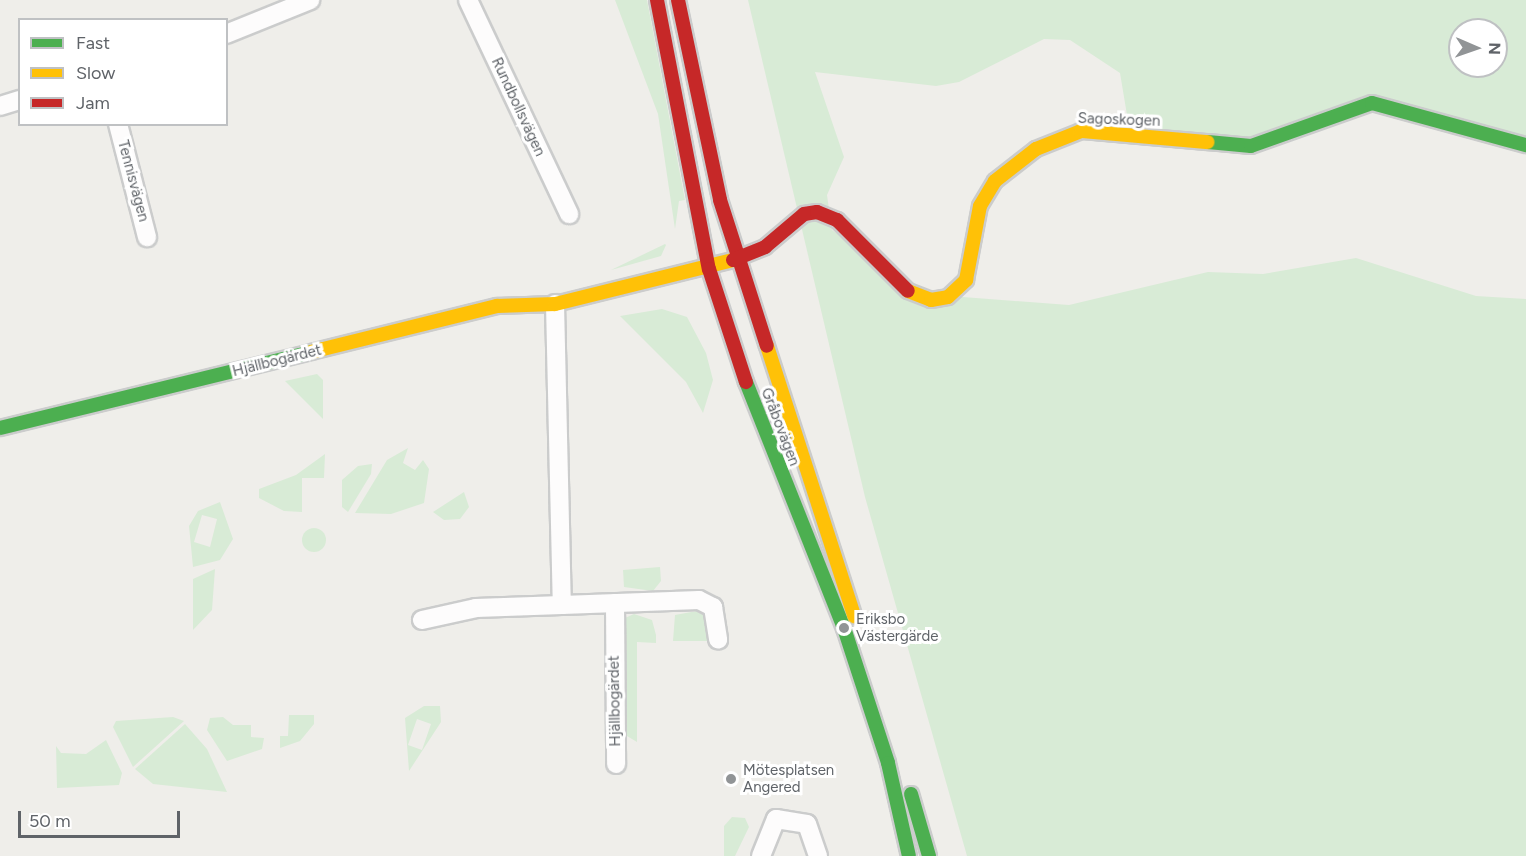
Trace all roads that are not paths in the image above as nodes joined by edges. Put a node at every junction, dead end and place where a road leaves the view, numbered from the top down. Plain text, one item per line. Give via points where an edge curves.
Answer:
1 (310, 0) edge
2 (468, 0) edge
3 (657, 0) edge
4 (678, 0) edge
5 (228, 33) edge
6 (18, 101) edge
7 (0, 106) edge
8 (119, 126) edge
9 (1526, 145) edge
10 (569, 214) dead end
11 (147, 237) dead end
12 (738, 260) junction
13 (709, 269) junction
14 (555, 304) junction
15 (0, 428) edge
16 (615, 603) junction
17 (562, 605) junction
18 (422, 620) dead end
19 (718, 640) dead end
20 (616, 764) dead end
21 (761, 856) edge
22 (818, 856) edge
23 (909, 856) edge
24 (928, 856) edge

1 - 5 street
2 - 10 street, Rundbollsvägen
3 - 13 main road, Gråbovägen
4 - 12 main road, Gråbovägen via 693,82
6 - 7 street
8 - 11 street, Tennisvägen
9 - 12 main road, Sagoskogen via 1372,103 1251,146 1081,131 1036,149 995,181 980,206 966,280 948,297 931,300 909,292 828,213 804,214 765,247
12 - 13 main road, Hjällbogärdet
12 - 24 main road, Gråbovägen
13 - 14 main road, Hjällbogärdet
13 - 23 main road, Gråbovägen via 749,392 844,628 888,763
14 - 15 main road, Hjällbogärdet via 496,306
14 - 17 street
16 - 17 street
16 - 19 street via 699,600 712,607
16 - 20 street, Hjällbogärdet
17 - 18 street via 476,608
21 - 22 street via 776,819 807,824

